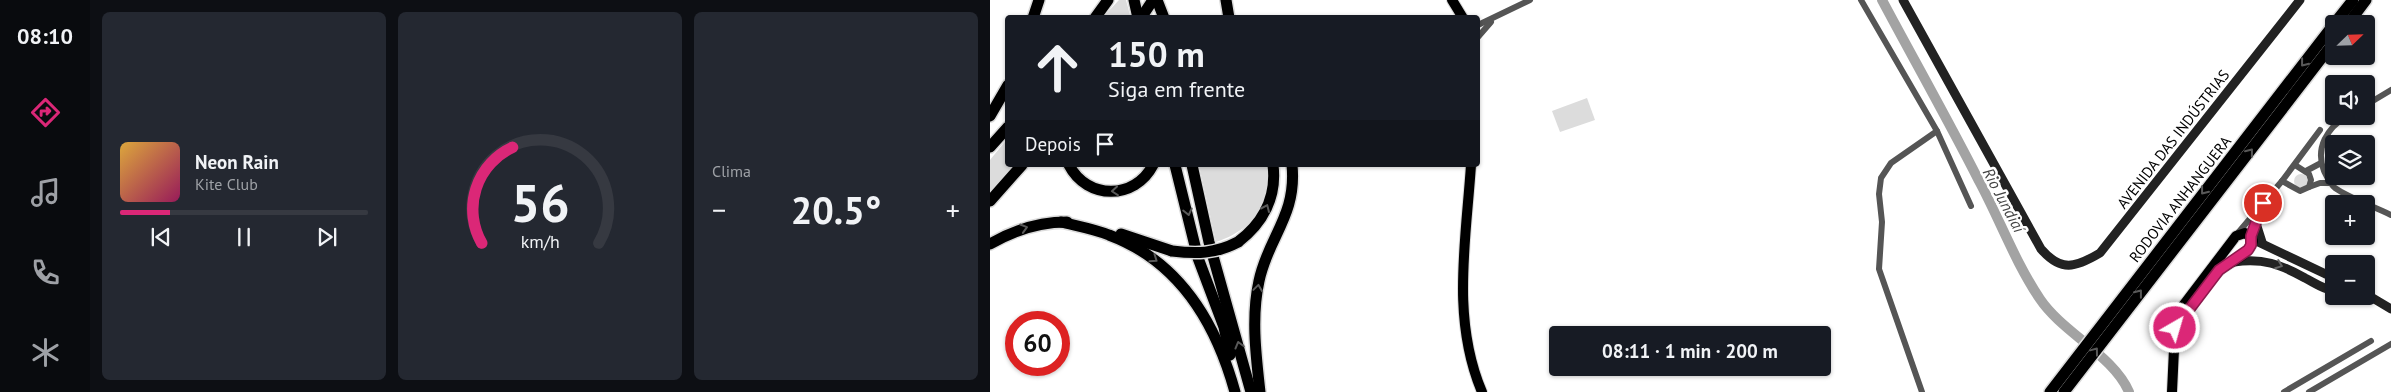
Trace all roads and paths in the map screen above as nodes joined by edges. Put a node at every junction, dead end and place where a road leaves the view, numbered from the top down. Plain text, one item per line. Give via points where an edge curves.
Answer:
1 (1039, 0) edge
2 (1134, 0) edge
3 (1155, 0) edge
4 (1226, 0) edge
5 (1530, 0) edge
6 (1861, 0) edge
7 (1903, 0) edge
8 (2300, 0) edge
9 (2353, 0) edge
10 (2366, 0) edge
11 (1453, 2) edge
12 (1106, 3) edge
13 (1034, 15) edge
14 (1097, 15) edge
15 (1139, 15) edge
16 (1142, 15) edge
17 (1158, 15) edge
18 (1162, 15) edge
19 (1228, 15) edge
20 (1455, 15) edge
21 (1461, 15) edge
22 (2341, 15) edge
23 (2355, 15) edge
24 (1494, 19) junction
25 (1480, 24) edge
26 (1480, 34) edge
27 (2325, 36) edge
28 (2325, 53) edge
29 (1005, 90) edge
30 (2391, 90) edge
31 (2375, 100) edge
32 (990, 116) edge
33 (2336, 125) edge
34 (1005, 130) edge
35 (2320, 130) dead end
36 (1937, 131) junction
37 (990, 147) edge
38 (2321, 163) junction
39 (2295, 165) junction
40 (1020, 167) edge
41 (1070, 167) edge
42 (1152, 167) edge
43 (1176, 167) edge
44 (1192, 167) edge
45 (1273, 167) edge
46 (1292, 167) edge
47 (1471, 167) edge
48 (2306, 171) junction
49 (2325, 172) edge
50 (2282, 181) junction
51 (2325, 183) edge
52 (2332, 185) edge
53 (2309, 187) junction
54 (990, 201) edge
55 (2263, 203) junction
56 (1971, 206) dead end
57 (2391, 215) edge
58 (1061, 222) junction
59 (2256, 223) joint
60 (2236, 236) junction
61 (2255, 239) junction
62 (990, 244) edge
63 (2225, 250) junction
64 (2231, 263) junction
65 (2325, 274) edge
66 (2204, 284) junction
67 (2325, 286) edge
68 (2322, 287) junction
69 (2325, 288) edge
70 (2375, 300) edge
71 (2391, 309) edge
72 (2105, 328) junction
73 (2391, 344) edge
74 (2375, 354) junction
75 (2077, 366) junction
76 (1235, 392) edge
77 (1240, 392) edge
78 (1251, 392) edge
79 (1260, 392) edge
80 (1482, 392) edge
81 (1922, 392) edge
82 (2050, 392) edge
83 (2064, 392) edge
84 (2172, 392) edge
85 (2284, 392) edge
86 (2309, 392) edge

1 - 13 highway
2 - 15 highway
3 - 16 highway
3 - 17 highway
3 - 18 highway
4 - 19 highway
5 - 24 street
6 - 36 street
7 - 8 street, AVENIDA DAS INDÚSTRIAS via 2041,249 2051,261 2070,266 2100,253
9 - 22 highway, RODOVIA ANHANGUERA
10 - 23 highway
11 - 20 main road
11 - 21 main road
12 - 14 highway
24 - 25 street
24 - 26 street
27 -> 72 highway, RODOVIA ANHANGUERA
72 -> 28 highway, RODOVIA ANHANGUERA
29 - 32 highway
30 - 31 street
33 - 38 street via 2322,144
34 - 37 highway
35 - 39 street
36 - 56 street
36 - 81 street via 1890,163 1881,178 1879,194 1882,222 1879,270
38 - 48 street
38 - 49 street
39 - 48 street
39 - 50 street
40 - 54 highway
42 -> 41 highway via 1137,184 1110,192 1086,185
43 -> 77 highway via 1198,258 1224,327
78 -> 44 highway via 1209,242
58 -> 45 highway, bridge via 1109,229 1172,251 1206,253 1226,248 1250,232 1264,214 1273,187
79 -> 46 highway via 1255,329 1259,281 1292,196
47 - 80 main road via 1462,273 1463,302 1471,359
48 - 53 street via 2311,177
50 - 53 street via 2300,191
50 - 55 street
51 - 53 street
52 - 57 street
55 - 59 street
55 - 60 street
62 -> 58 highway via 1018,230
58 -> 76 highway via 1127,243 1158,261 1173,275 1218,342
59 - 61 street
60 - 61 main road via 2245,233
60 - 63 main road
61 - 64 main road via 2248,250
61 - 65 street
63 - 64 main road
63 - 66 main road
64 - 66 main road
64 -> 68 street via 2266,260
66 - 84 main road via 2175,328
67 - 68 street
68 - 69 street
70 - 71 street
72 - 75 highway, RODOVIA ANHANGUERA
73 - 74 street
74 - 85 street via 2370,342
74 - 86 street
75 - 82 highway, RODOVIA ANHANGUERA
75 - 83 highway, RODOVIA ANHANGUERA

